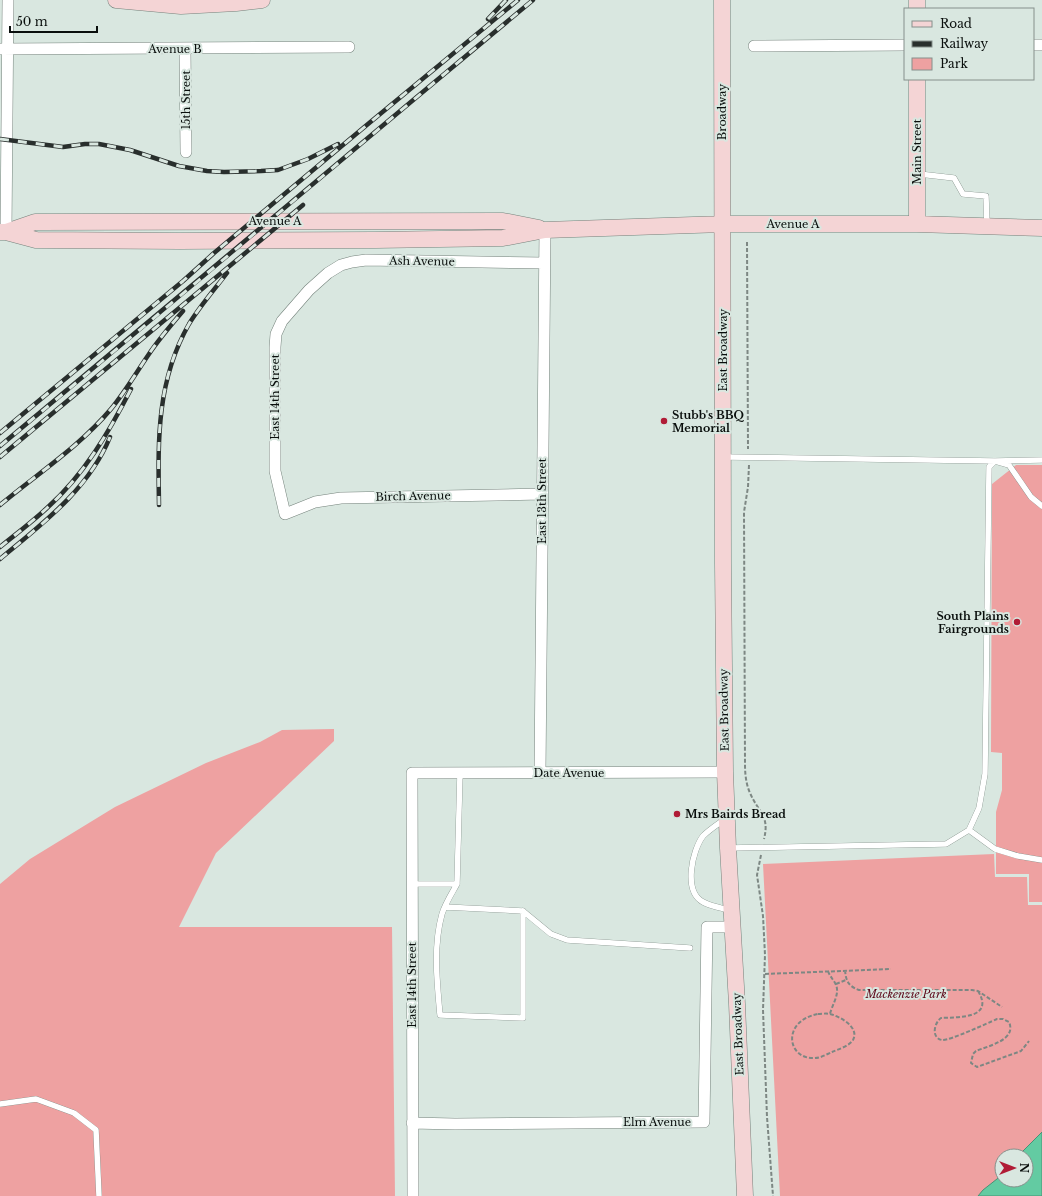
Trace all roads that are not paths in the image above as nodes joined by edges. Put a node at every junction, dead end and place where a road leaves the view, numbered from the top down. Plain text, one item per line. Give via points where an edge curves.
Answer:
1 (8, 0) edge
2 (116, 0) edge
3 (262, 0) edge
4 (722, 0) edge
5 (904, 45) edge
6 (754, 46) dead end
7 (349, 47) dead end
8 (4, 49) edge
9 (185, 49) junction
10 (917, 80) edge
11 (186, 152) dead end
12 (917, 174) junction
13 (722, 224) junction
14 (917, 224) junction
15 (987, 227) junction
16 (1042, 228) edge
17 (544, 230) junction
18 (3, 232) edge
19 (544, 263) junction
20 (309, 290) joint
21 (722, 456) junction
22 (1042, 460) edge
23 (995, 461) junction
24 (542, 494) junction
25 (1042, 506) edge
26 (285, 514) joint
27 (725, 772) junction
28 (460, 773) junction
29 (540, 773) junction
30 (412, 774) joint
31 (727, 817) junction
32 (969, 830) junction
33 (728, 848) junction
34 (1042, 860) edge
35 (412, 884) junction
36 (457, 884) junction
37 (445, 907) junction
38 (523, 911) junction
39 (733, 919) junction
40 (690, 948) dead end
41 (0, 1104) edge
42 (412, 1123) junction
43 (99, 1196) edge
44 (413, 1196) edge
45 (744, 1196) edge

1 - 8 street
2 - 3 main road via 181,6
4 - 13 main road, Broadway
5 - 6 street
7 - 9 street, Avenue B
8 - 9 street, Avenue B
8 - 18 street
9 - 11 street, 15th Street
10 - 12 main road, Main Street
12 - 14 main road, Main Street
12 - 15 lane via 954,178 963,194 986,196
13 - 14 main road, Avenue A
13 - 17 main road, Avenue A
13 - 21 main road, East Broadway
14 - 15 main road, Avenue A
15 - 16 main road, Avenue A
17 - 18 main road, Avenue A via 503,221 208,221 35,222
17 - 19 street, East 13th Street
19 - 20 street, Ash Avenue via 359,261 341,265
19 - 24 street, East 13th Street
20 - 26 street, East 14th Street via 282,321 276,334 275,470
21 - 23 lane
21 - 27 main road, East Broadway
22 - 23 lane
23 - 25 lane via 1008,465 1031,497
23 - 32 lane via 989,467 985,774 979,808
24 - 26 street, Birch Avenue via 341,498 315,502
24 - 29 street, East 13th Street
27 - 29 street, Date Avenue
27 - 31 main road, East Broadway
28 - 29 street, Date Avenue
28 - 30 street, Date Avenue
28 - 36 lane
30 - 35 street, East 14th Street
31 - 33 main road, East Broadway
31 - 39 lane via 704,836 696,851 692,864 692,886 702,902
32 - 33 lane via 946,844
32 - 34 lane via 995,849
33 - 39 main road, East Broadway
35 - 36 lane
35 - 42 street, East 14th Street
36 - 37 lane
37 - 38 lane
37 - 38 lane via 439,931 436,977 440,1015 523,1018
38 - 40 lane via 551,934 567,940
39 - 42 street, Elm Avenue via 707,927 704,1122
39 - 45 main road, East Broadway
41 - 43 lane via 36,1099 74,1113 96,1130
42 - 44 street, East 14th Street

